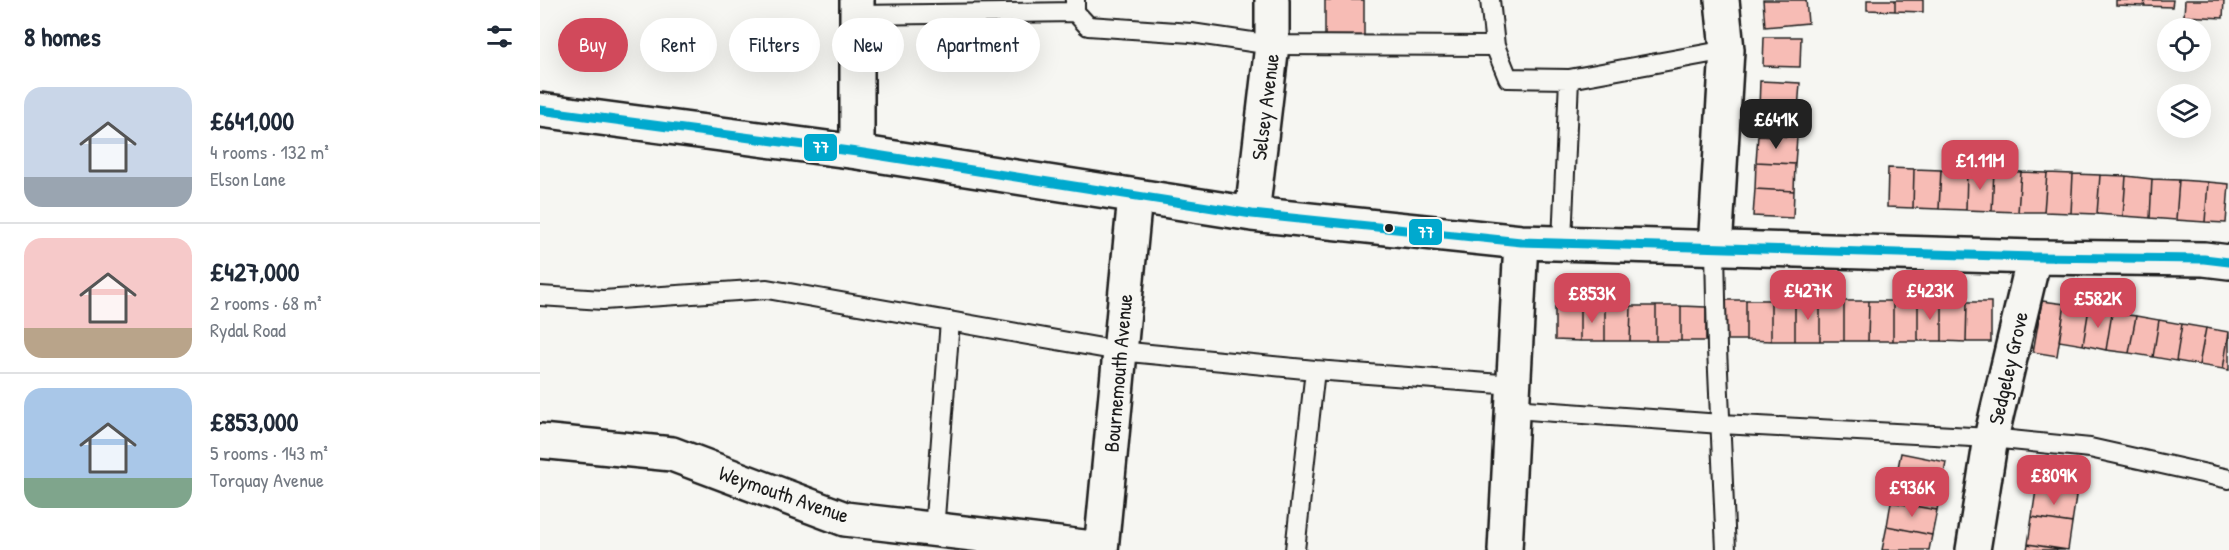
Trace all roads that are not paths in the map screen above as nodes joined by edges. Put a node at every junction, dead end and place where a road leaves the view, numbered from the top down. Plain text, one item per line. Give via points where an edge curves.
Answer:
1 (1272, 0) edge
2 (1490, 0) edge
3 (1722, 0) edge
4 (1075, 6) edge
5 (857, 8) edge
6 (1272, 45) junction
7 (1495, 46) junction
8 (1726, 50) junction
9 (1569, 79) junction
10 (540, 110) edge
11 (857, 152) junction
12 (1135, 196) junction
13 (1252, 214) junction
14 (1521, 242) junction
15 (1562, 242) junction
16 (1715, 249) junction
17 (2034, 257) junction
18 (2229, 262) edge
19 (540, 296) edge
20 (950, 321) junction
21 (1119, 351) junction
22 (1315, 370) junction
23 (1513, 397) junction
24 (1721, 424) junction
25 (1991, 438) junction
26 (540, 441) edge
27 (2229, 479) edge
28 (934, 531) junction
29 (1101, 550) edge
30 (1294, 550) edge
31 (1505, 550) edge
32 (1726, 550) edge
33 (1973, 550) edge

1 - 6 street, Selsey Avenue
2 - 7 lane
3 - 8 street
4 - 5 lane
4 - 6 lane via 1088,26 1191,33
5 - 11 street
6 - 7 lane
6 - 13 street, Selsey Avenue
7 - 9 lane via 1508,78
8 - 9 lane
8 - 16 street
9 - 15 lane
10 - 11 street
11 - 12 street
12 - 13 street
12 - 21 street, Bournemouth Avenue
13 - 14 street
14 - 15 street
14 - 23 street
15 - 16 street
16 - 17 street
16 - 24 lane
17 - 18 street
17 - 25 street, Sedgeley Grove
19 - 20 lane via 603,300 767,289
20 - 21 lane
20 - 28 lane
21 - 22 lane
21 - 29 street, Bournemouth Avenue
22 - 23 lane
22 - 30 lane
23 - 24 lane
23 - 31 street
24 - 25 lane
24 - 32 lane
25 - 27 lane via 2090,448
25 - 33 street, Sedgeley Grove
26 - 28 street, Weymouth Avenue via 672,454 845,519
28 - 29 street, Weymouth Avenue

